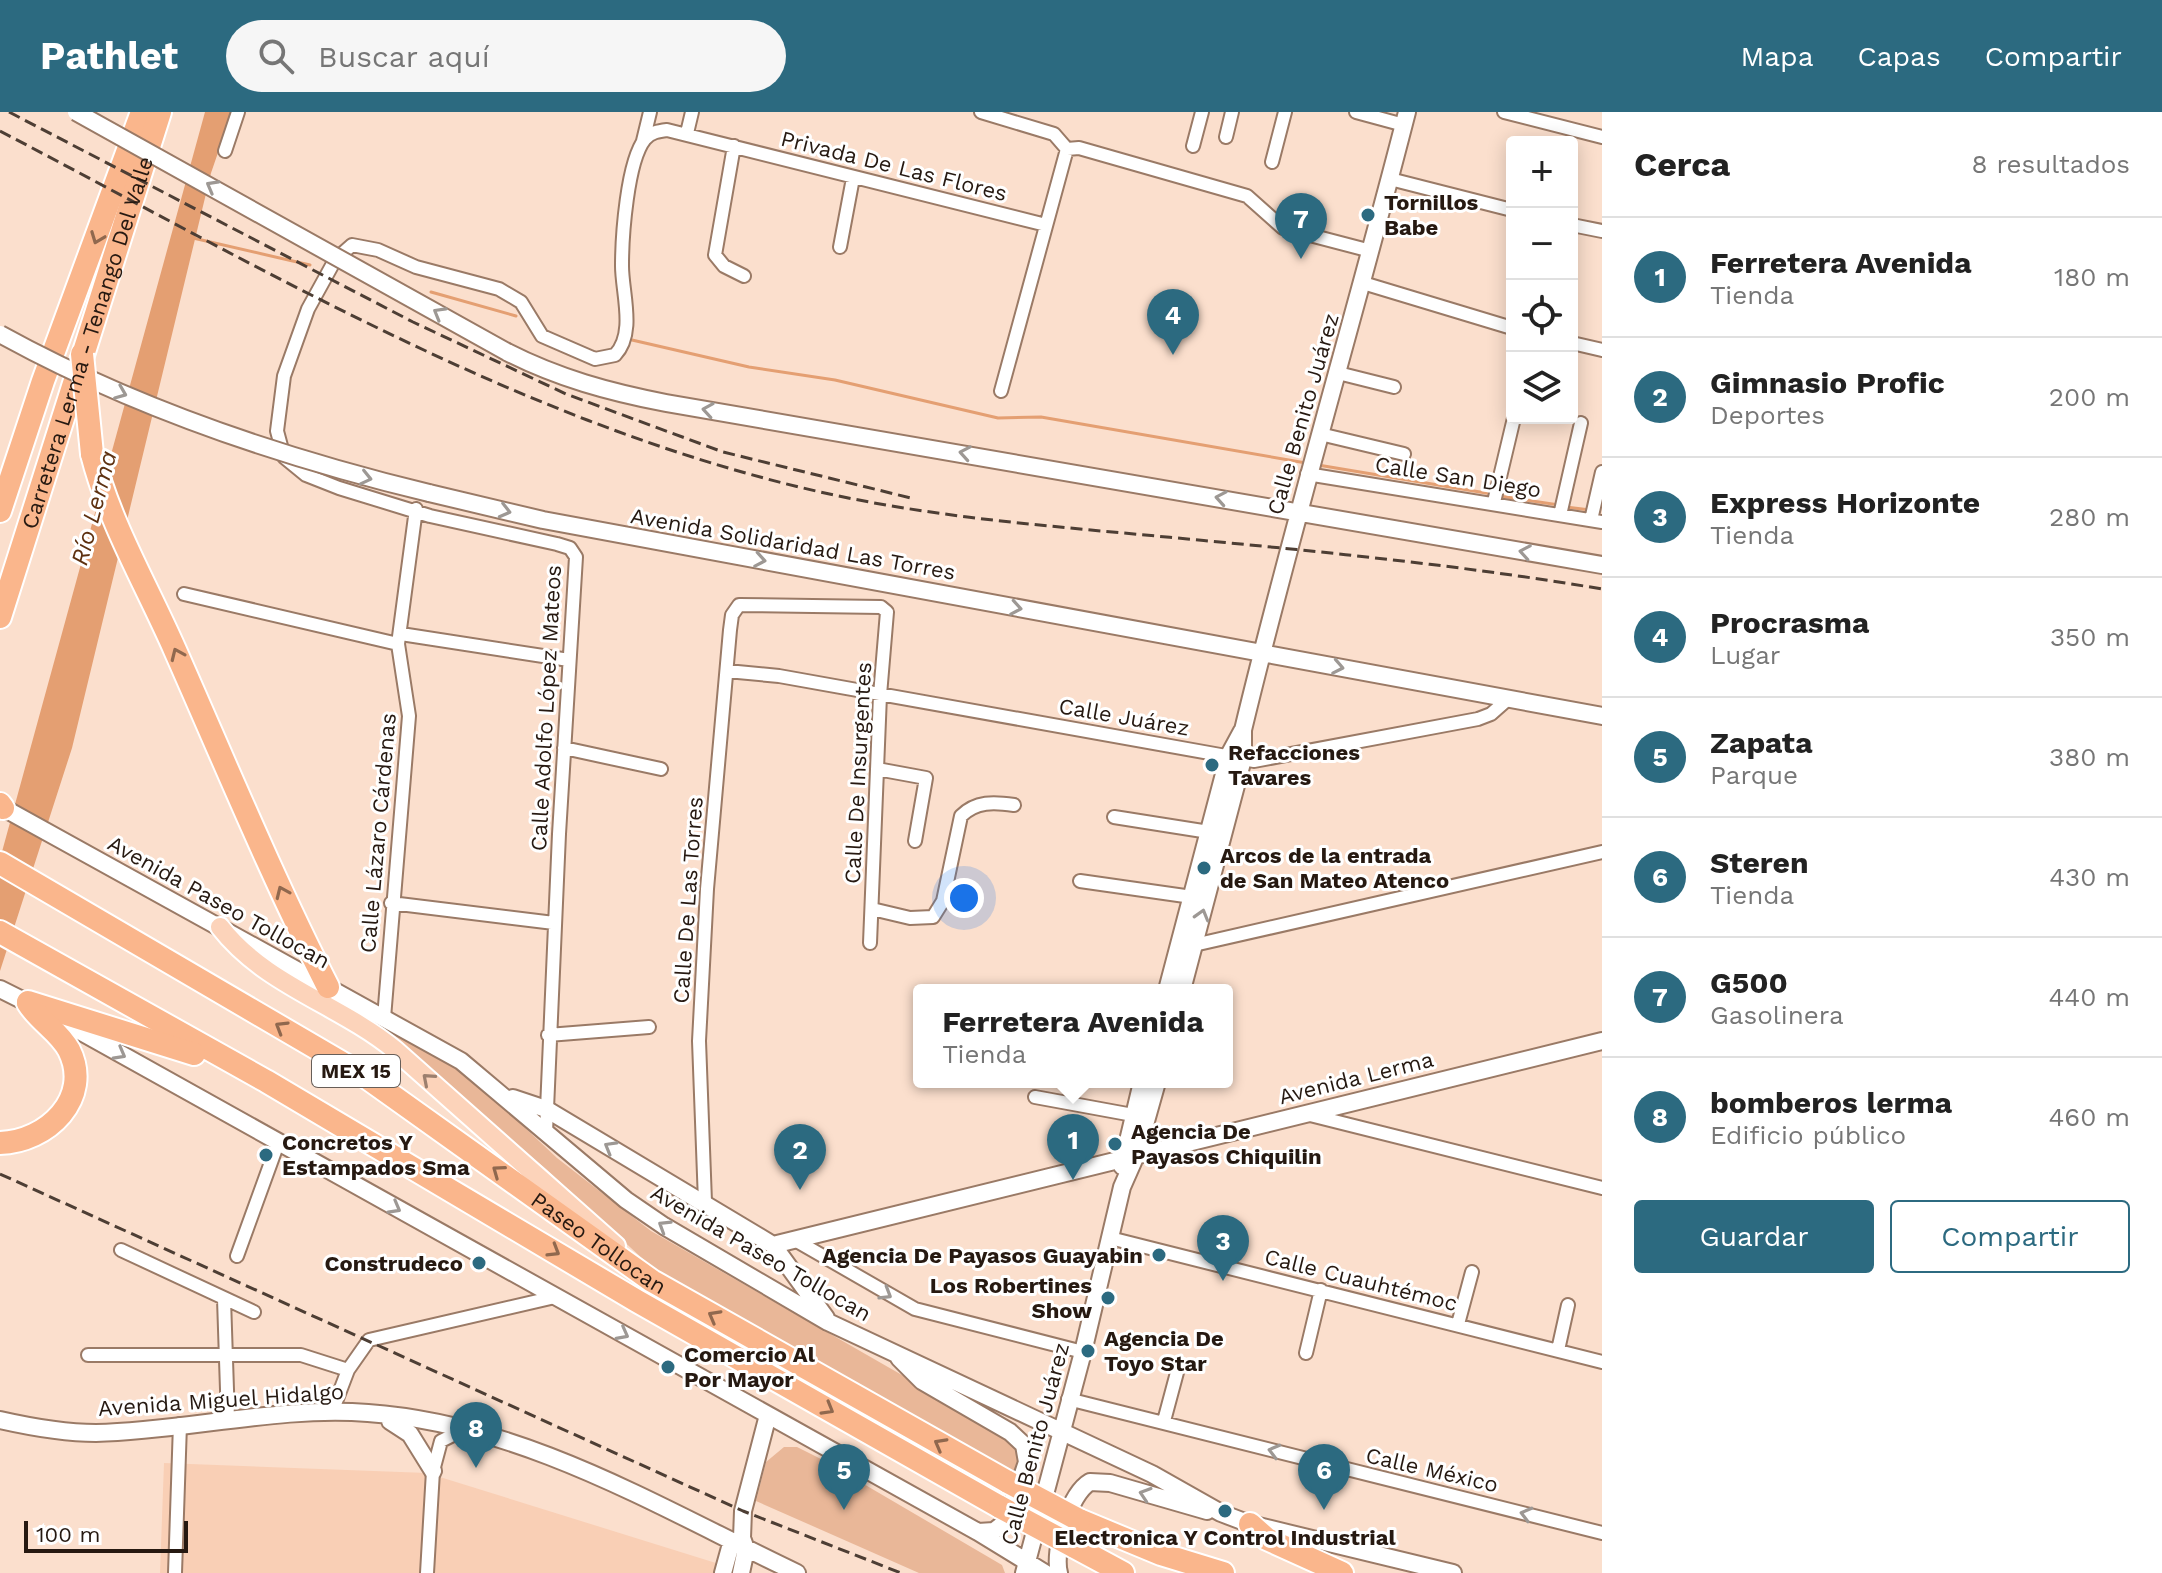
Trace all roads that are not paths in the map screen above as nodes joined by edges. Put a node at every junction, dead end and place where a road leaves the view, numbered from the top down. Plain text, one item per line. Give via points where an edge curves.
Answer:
1 (76, 112) edge
2 (142, 112) edge
3 (160, 112) edge
4 (238, 112) edge
5 (650, 112) edge
6 (692, 112) edge
7 (981, 112) edge
8 (1202, 112) edge
9 (1232, 112) edge
10 (1285, 112) edge
11 (1356, 112) edge
12 (1504, 112) edge
13 (1538, 116) edge
14 (1406, 119) edge
15 (687, 133) junction
16 (1226, 137) dead end
17 (1602, 137) edge
18 (643, 141) junction
19 (734, 146) junction
20 (1193, 146) dead end
21 (1067, 149) junction
22 (225, 151) dead end
23 (1272, 162) dead end
24 (853, 178) junction
25 (1390, 179) junction
26 (1506, 208) edge
27 (1046, 225) junction
28 (1578, 226) edge
29 (125, 229) junction
30 (1602, 231) edge
31 (840, 247) dead end
32 (1371, 251) junction
33 (744, 276) dead end
34 (1363, 283) junction
35 (1506, 326) edge
36 (0, 334) edge
37 (1578, 344) edge
38 (1602, 350) edge
39 (82, 354) junction
40 (1338, 373) junction
41 (1394, 387) dead end
42 (1001, 391) dead end
43 (1581, 423) dead end
44 (1513, 424) edge
45 (1320, 434) junction
46 (1404, 454) dead end
47 (1310, 467) junction
48 (1602, 472) edge
49 (1495, 498) junction
50 (416, 509) junction
51 (1561, 509) junction
52 (0, 511) edge
53 (1297, 511) junction
54 (1594, 516) edge
55 (1602, 565) edge
56 (0, 592) edge
57 (184, 594) dead end
58 (881, 607) joint
59 (0, 617) edge
60 (400, 639) junction
61 (1262, 653) junction
62 (569, 660) junction
63 (727, 671) junction
64 (880, 695) junction
65 (1508, 699) junction
66 (1602, 716) edge
67 (564, 748) junction
68 (1236, 757) junction
69 (661, 769) dead end
70 (877, 769) junction
71 (1014, 805) dead end
72 (3, 807) edge
73 (1114, 817) dead end
74 (1209, 832) junction
75 (915, 841) dead end
76 (1602, 852) edge
77 (1210, 857) junction
78 (0, 863) edge
79 (1080, 881) dead end
80 (1192, 897) junction
81 (391, 903) junction
82 (872, 909) junction
83 (554, 923) junction
84 (220, 927) junction
85 (0, 932) edge
86 (870, 943) dead end
87 (1194, 945) junction
88 (1169, 984) edge
89 (1184, 984) edge
90 (328, 987) junction
91 (3, 991) edge
92 (28, 1002) junction
93 (384, 1018) junction
94 (649, 1027) dead end
95 (548, 1035) junction
96 (1602, 1041) edge
97 (266, 1081) junction
98 (1140, 1088) edge
99 (1155, 1088) edge
100 (504, 1095) junction
101 (1035, 1097) dead end
102 (546, 1109) junction
103 (1305, 1113) junction
104 (1133, 1115) junction
105 (546, 1132) junction
106 (0, 1143) edge
107 (278, 1143) junction
108 (1130, 1156) junction
109 (1602, 1188) edge
110 (705, 1202) junction
111 (1110, 1238) junction
112 (795, 1240) junction
113 (773, 1245) junction
114 (121, 1250) dead end
115 (237, 1256) dead end
116 (1472, 1272) dead end
117 (652, 1281) junction
118 (1321, 1290) junction
119 (555, 1297) junction
120 (224, 1299) junction
121 (1568, 1305) dead end
122 (254, 1312) dead end
123 (828, 1322) junction
124 (1458, 1324) junction
125 (1558, 1350) junction
126 (894, 1352) junction
127 (1083, 1352) junction
128 (1306, 1353) dead end
129 (88, 1355) dead end
130 (225, 1356) junction
131 (1602, 1362) edge
132 (1179, 1365) dead end
133 (348, 1370) junction
134 (1068, 1399) junction
135 (332, 1412) junction
136 (370, 1413) junction
137 (768, 1415) junction
138 (0, 1420) edge
139 (228, 1420) junction
140 (1164, 1421) junction
141 (180, 1424) junction
142 (465, 1429) junction
143 (1059, 1431) junction
144 (433, 1471) junction
145 (1221, 1513) junction
146 (1250, 1524) junction
147 (978, 1532) junction
148 (1602, 1533) edge
149 (740, 1544) junction
150 (1026, 1567) edge
151 (175, 1573) edge
152 (427, 1573) edge
153 (723, 1573) edge
154 (741, 1573) edge
155 (797, 1573) edge
156 (1045, 1573) edge
157 (1059, 1573) edge
158 (1123, 1573) edge
159 (1223, 1573) edge
160 (1342, 1573) edge
161 (1453, 1573) edge

53 -> 1 main road, bridge via 666,403 548,373
2 -> 52 highway
3 - 29 highway, Carretera Lerma - Tenango Del Valle
4 - 22 street
5 - 18 street, Calle Adolfo López Mateos
6 - 15 street
7 - 21 street via 1054,134
8 - 20 street
9 - 16 street
10 - 23 street
11 - 14 street
12 - 13 street
13 - 17 street
14 - 25 main road, Calle Benito Juárez
15 - 18 street via 658,131
15 - 19 street, Privada De Las Flores
18 - 50 street, Calle Adolfo López Mateos via 634,164 624,237 624,343 615,355 595,359 553,342 534,327 521,302 499,289 416,267 364,246 352,245 335,260 308,309 284,376 280,448 306,475
19 - 24 street, Privada De Las Flores
19 - 33 street via 715,255
21 - 27 street
21 - 32 street via 1247,196 1283,228
24 - 27 street, Privada De Las Flores
24 - 31 street
25 - 26 street
25 - 32 main road, Calle Benito Juárez
27 - 42 street
28 - 30 street
29 - 39 highway, Carretera Lerma - Tenango Del Valle
29 - 56 highway via 87,305
32 - 34 main road, Calle Benito Juárez
34 - 35 street
34 - 40 main road, Calle Benito Juárez
36 -> 61 main road, Avenida Solidaridad Las Torres, bridge via 101,385 317,465 543,520
37 - 38 street
39 - 59 highway, Carretera Lerma - Tenango Del Valle
90 -> 39 highway, bridge via 111,517 92,454
40 - 41 street
40 - 45 main road, Calle Benito Juárez
43 - 51 street
44 - 49 street
45 - 46 street
45 - 47 main road, Calle Benito Juárez
47 - 49 street, Calle San Diego
47 - 53 main road, Calle Benito Juárez
48 - 54 street
49 - 51 street, Calle San Diego
50 - 60 street, Calle Lázaro Cárdenas
50 - 62 street, Calle Adolfo López Mateos via 570,548 576,557
51 - 54 street, Calle San Diego
55 -> 53 main road
53 - 61 main road, Calle Benito Juárez
57 - 60 street
58 - 63 street, Calle De Las Torres via 739,605 732,615
58 - 64 street, Calle De Insurgentes via 888,616
60 - 62 street
60 - 81 street, Calle Lázaro Cárdenas via 409,716
61 -> 65 main road, Avenida Solidaridad Las Torres
61 - 68 main road, Calle Benito Juárez
62 - 67 street, Calle Adolfo López Mateos
63 - 64 street, Calle Juárez
63 - 110 street, Calle De Las Torres via 699,1041
64 - 68 street, Calle Juárez
64 - 70 street, Calle De Insurgentes
65 - 66 main road, Avenida Solidaridad Las Torres
65 - 68 street, Calle Juárez via 1478,719 1261,760
67 - 69 street
67 - 83 street, Calle Adolfo López Mateos
68 - 74 main road, Calle Benito Juárez
68 - 77 main road, Calle Benito Juárez
70 - 75 street via 926,778
70 - 82 street, Calle De Insurgentes
71 - 82 street via 989,803 970,807 961,816 940,908 933,917
72 - 84 main road, Avenida Paseo Tollocan
73 - 74 street
74 - 77 main road, Calle Benito Juárez
76 - 87 street
77 - 80 main road, Calle Benito Juárez
87 -> 77 main road, Calle Benito Juárez
117 -> 78 highway, Paseo Tollocan / MEX 15 via 366,1077
79 - 80 street
80 - 88 main road, Calle Benito Juárez
81 - 83 street
81 - 93 street, Calle Lázaro Cárdenas
82 - 86 street, Calle De Insurgentes
83 - 95 street, Calle Adolfo López Mateos
84 - 90 main road, Avenida Paseo Tollocan
117 -> 84 main road via 395,1050 253,963
85 - 97 highway, Paseo Tollocan / MEX 15
87 - 89 main road, Calle Benito Juárez
90 - 93 main road, Avenida Paseo Tollocan
91 - 92 main road
92 - 97 highway via 172,1044
92 - 106 highway via 65,1043 74,1069 72,1090 51,1126 32,1139
92 -> 107 main road
93 - 100 main road, Avenida Paseo Tollocan via 461,1061
94 - 95 street
95 - 102 street, Calle Adolfo López Mateos
96 - 103 main road, Avenida Lerma
97 -> 158 highway, Paseo Tollocan / MEX 15, bridge via 637,1301
98 - 104 main road, Calle Benito Juárez
99 - 108 main road, Calle Benito Juárez
100 - 102 main road
100 - 105 main road, Avenida Paseo Tollocan
101 - 104 street
102 - 105 street, Calle Adolfo López Mateos
110 -> 102 main road
103 - 108 main road, Avenida Lerma
103 - 109 street
104 - 108 main road, Calle Benito Juárez
123 -> 105 main road, Avenida Paseo Tollocan via 664,1226
107 - 115 street
107 -> 119 main road
108 - 111 main road, Calle Benito Juárez
108 - 112 main road, Avenida Lerma
110 - 113 main road
111 - 118 street, Calle Cuauhtémoc
111 - 127 main road, Calle Benito Juárez
112 - 113 main road, Avenida Lerma
112 -> 127 street via 915,1309
113 - 123 main road
114 - 120 street
116 - 124 street
159 -> 117 highway, Paseo Tollocan / MEX 15, bridge via 1079,1520
118 - 124 street, Calle Cuauhtémoc
118 - 128 street
119 - 133 street via 369,1340
119 -> 137 main road
120 - 122 street
120 - 130 street
121 - 125 street
123 - 126 main road, Avenida Paseo Tollocan
124 - 125 street, Calle Cuauhtémoc
125 - 131 street, Calle Cuauhtémoc
126 - 143 main road, Avenida Paseo Tollocan
126 - 147 main road via 922,1381 1024,1445 1027,1462 1007,1521 994,1531
127 - 134 main road, Calle Benito Juárez
129 - 130 street
130 - 133 street via 301,1355
130 - 139 street
132 - 140 street
133 - 135 street
134 - 140 street, Calle México
134 - 143 main road, Calle Benito Juárez
135 - 136 main road, Avenida Miguel Hidalgo
135 - 139 main road, Avenida Miguel Hidalgo
136 - 142 main road, Avenida Miguel Hidalgo
136 - 144 main road via 410,1434
137 - 147 main road
137 - 149 main road via 743,1511
138 - 141 main road, Avenida Miguel Hidalgo via 97,1433
139 - 141 main road, Avenida Miguel Hidalgo
148 -> 140 street, Calle México
141 - 151 street
142 - 144 street via 441,1441
142 - 149 main road, Avenida Miguel Hidalgo via 548,1454
143 - 145 main road, Avenida Paseo Tollocan
143 - 150 main road, Calle Benito Juárez
144 - 152 street
145 - 146 main road, Avenida Paseo Tollocan
145 -> 157 main road via 1090,1482 1078,1492 1058,1545
146 - 160 highway via 1267,1539
146 - 161 main road, Avenida Paseo Tollocan
147 - 150 main road
149 - 153 main road
149 - 154 main road
149 - 155 main road, Avenida Miguel Hidalgo
150 - 156 main road

